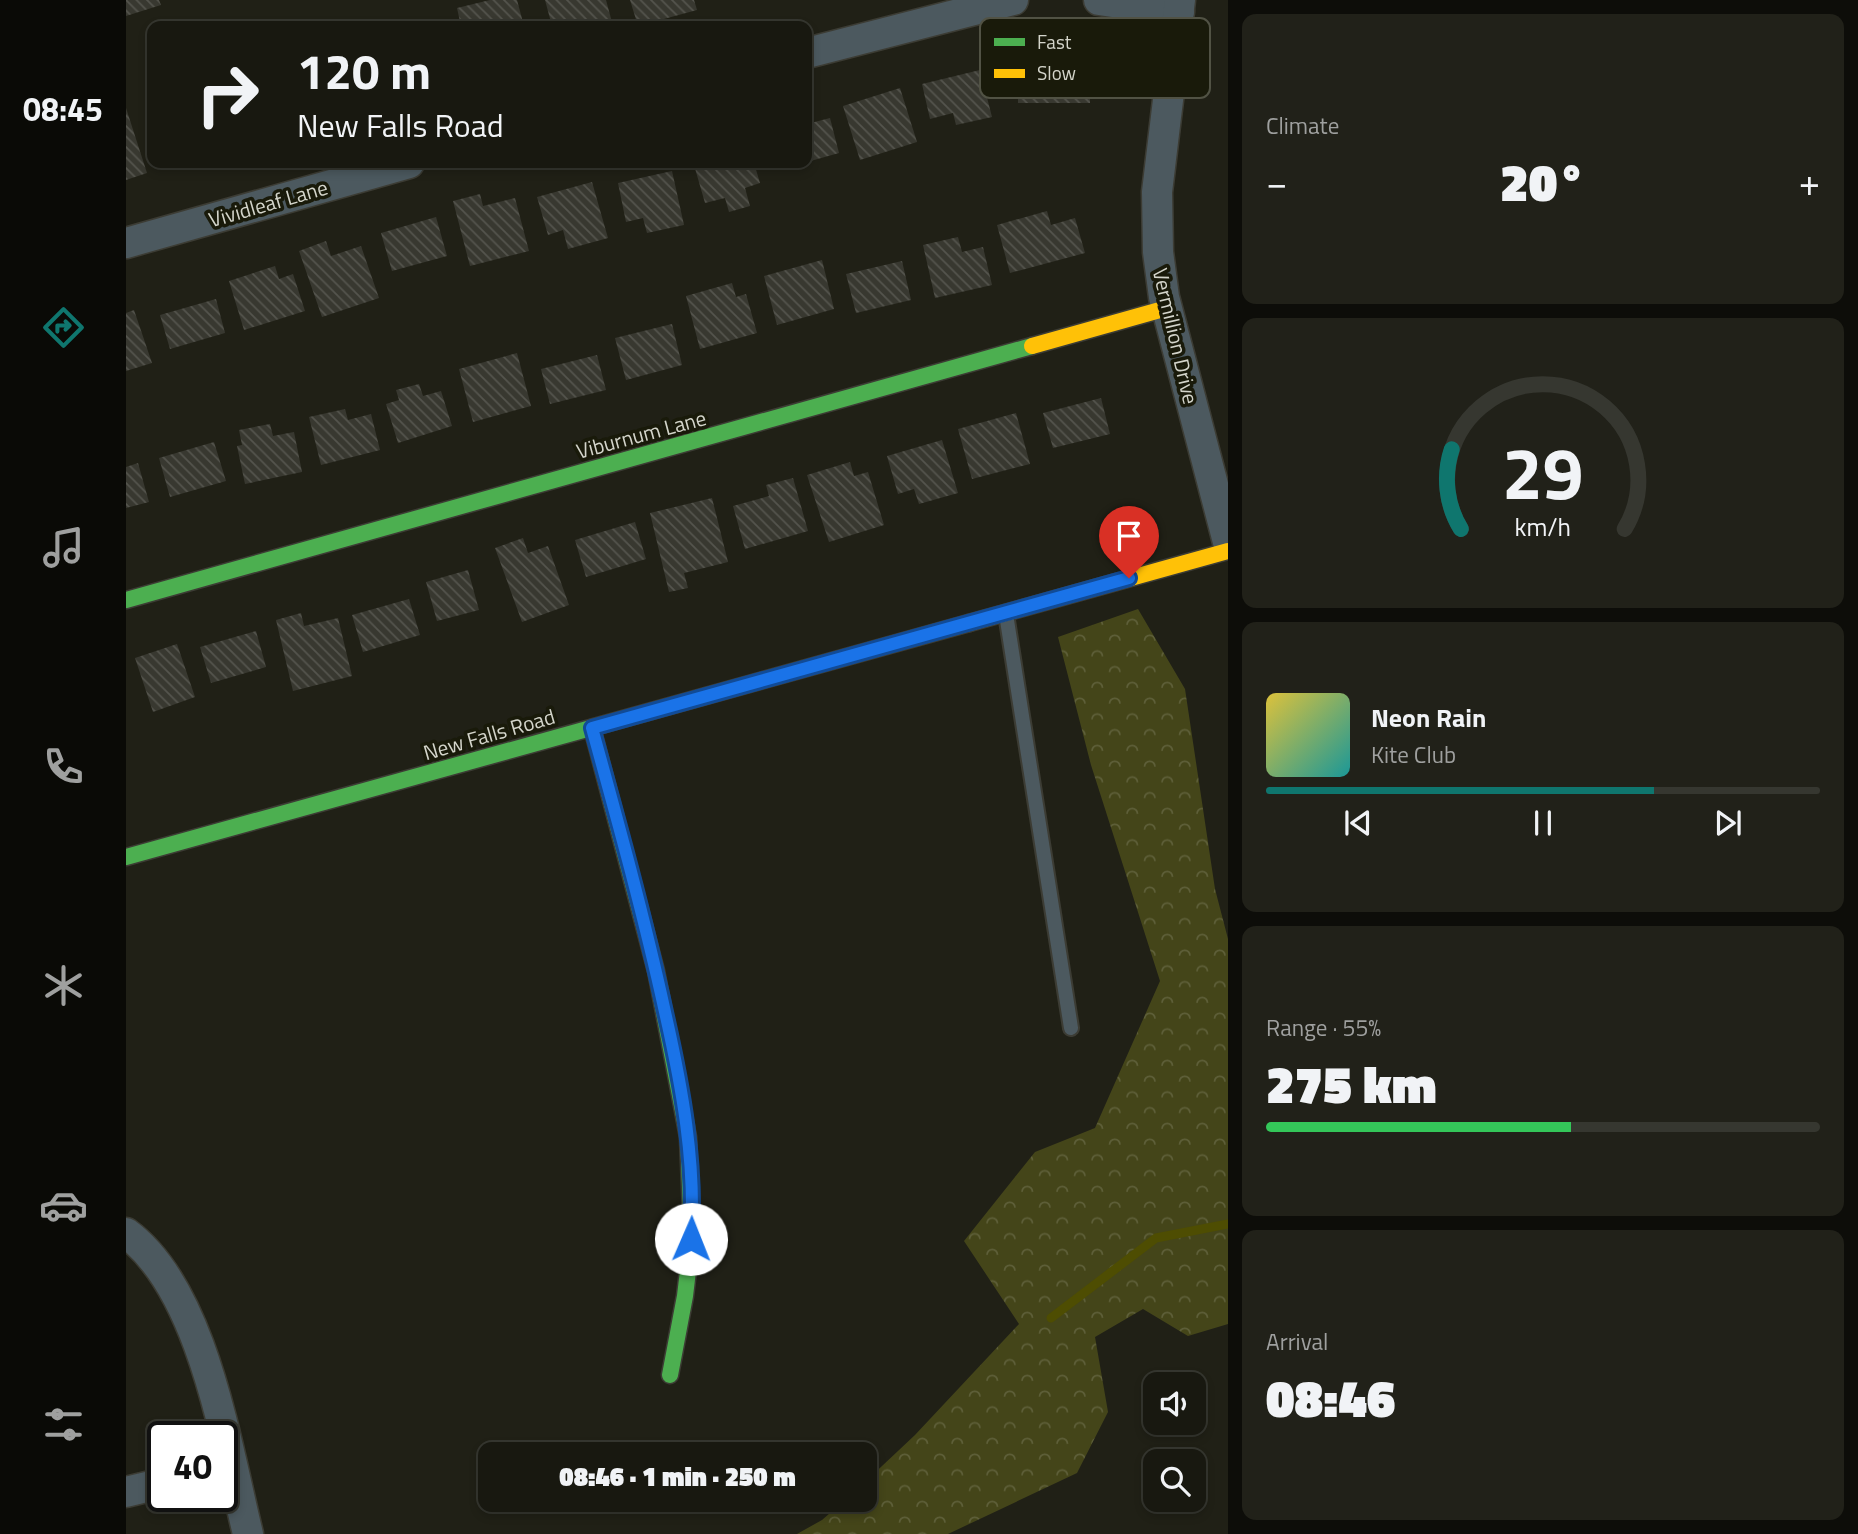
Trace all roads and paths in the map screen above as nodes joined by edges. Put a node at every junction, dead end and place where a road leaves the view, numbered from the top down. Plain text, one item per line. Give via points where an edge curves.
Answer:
1 (1013, 0) edge
2 (1099, 0) edge
3 (1180, 6) edge
4 (812, 52) edge
5 (1169, 98) edge
6 (391, 168) edge
7 (126, 243) edge
8 (1167, 308) junction
9 (1228, 542) edge
10 (1228, 551) edge
11 (126, 600) edge
12 (1006, 613) junction
13 (592, 728) junction
14 (126, 857) edge
15 (1071, 1028) dead end
16 (126, 1233) edge
17 (670, 1375) dead end
18 (217, 1421) edge
19 (147, 1487) edge
20 (126, 1492) edge
21 (238, 1502) edge
22 (248, 1534) edge

1 - 4 street
2 - 3 street
5 - 8 street, Vermillion Drive via 1157,192 1158,253
6 - 7 street, Vividleaf Lane
8 - 9 street, Vermillion Drive
8 - 11 street, Viburnum Lane
10 - 12 street, New Falls Road
12 - 13 street, New Falls Road
12 - 15 lane
13 - 14 street, New Falls Road
13 - 17 street via 649,938 690,1146 693,1217 689,1282
16 - 18 street via 158,1263 174,1286 204,1360
19 - 20 street
21 - 22 street

